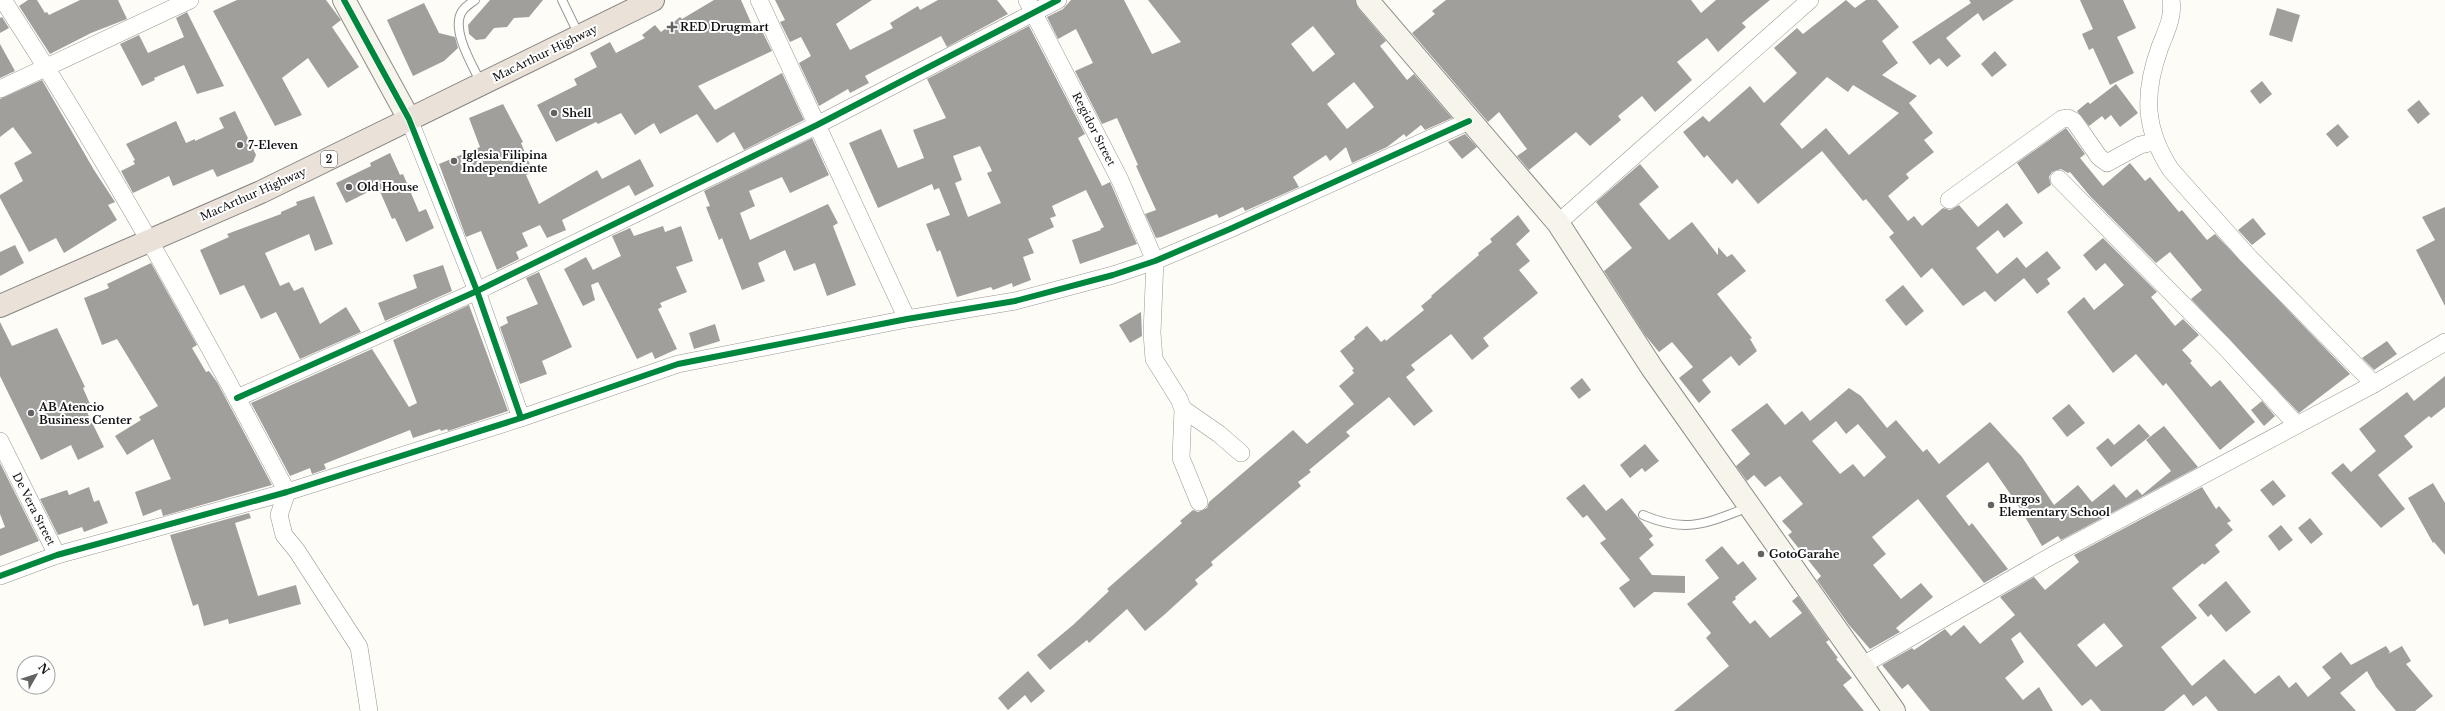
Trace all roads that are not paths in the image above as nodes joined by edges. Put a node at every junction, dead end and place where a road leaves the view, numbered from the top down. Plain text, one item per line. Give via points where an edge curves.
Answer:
1 (3, 0) edge
2 (190, 0) edge
3 (344, 0) edge
4 (475, 0) edge
5 (562, 0) edge
6 (653, 0) edge
7 (759, 0) edge
8 (1058, 0) edge
9 (1367, 0) edge
10 (1810, 0) edge
11 (2172, 0) edge
12 (1031, 7) edge
13 (579, 36) junction
14 (46, 66) junction
15 (482, 84) junction
16 (0, 89) edge
17 (409, 119) junction
18 (1469, 121) junction
19 (817, 125) junction
20 (2154, 142) junction
21 (2059, 179) dead end
22 (1949, 200) dead end
23 (1558, 223) junction
24 (148, 241) junction
25 (1155, 261) junction
26 (477, 291) junction
27 (0, 306) edge
28 (907, 319) junction
29 (2445, 342) edge
30 (2374, 384) junction
31 (237, 398) junction
32 (1183, 409) junction
33 (521, 418) junction
34 (2296, 424) junction
35 (0, 441) edge
36 (1241, 453) dead end
37 (287, 492) junction
38 (1199, 502) dead end
39 (1749, 506) junction
40 (1643, 515) dead end
41 (57, 555) junction
42 (0, 576) edge
43 (1863, 664) junction
44 (369, 711) edge
45 (1894, 711) edge

1 - 14 street
2 - 14 street
3 - 17 street
4 - 15 lane via 463,10 459,18 459,30 465,50
5 - 13 lane
6 - 13 highway, MacArthur Highway / 2
7 - 19 street
8 - 12 street
9 - 18 street
10 - 23 street
11 - 20 street via 2171,18 2149,86 2150,128
12 - 19 street
12 - 25 street, Regidor Street via 1120,180
13 - 15 highway, MacArthur Highway / 2
14 - 16 street
14 - 24 street
15 - 17 highway, MacArthur Highway / 2
17 - 24 highway, MacArthur Highway / 2 via 261,192
17 - 26 street
18 - 23 street
18 - 25 street
19 - 26 street
19 - 28 street
20 - 22 street via 2140,145 2107,163 2099,157 2074,121 2062,119
20 - 30 street via 2171,170 2247,255
21 - 34 street via 2218,340
23 - 39 street via 1652,368
24 - 27 highway, MacArthur Highway / 2
24 - 31 street
25 - 28 street via 1066,288 1015,300
25 - 32 street via 1152,333 1154,359
26 - 31 street
26 - 33 street
28 - 33 street via 678,364
29 - 30 street
30 - 34 street
31 - 37 street
32 - 36 street
32 - 38 street via 1180,458
33 - 37 street
34 - 43 street via 2053,555
35 - 41 street, De Vera Street
37 - 41 street
37 - 44 street via 279,515 284,535 359,647
39 - 40 lane via 1696,525 1677,526
39 - 43 street
41 - 42 street
43 - 45 street

